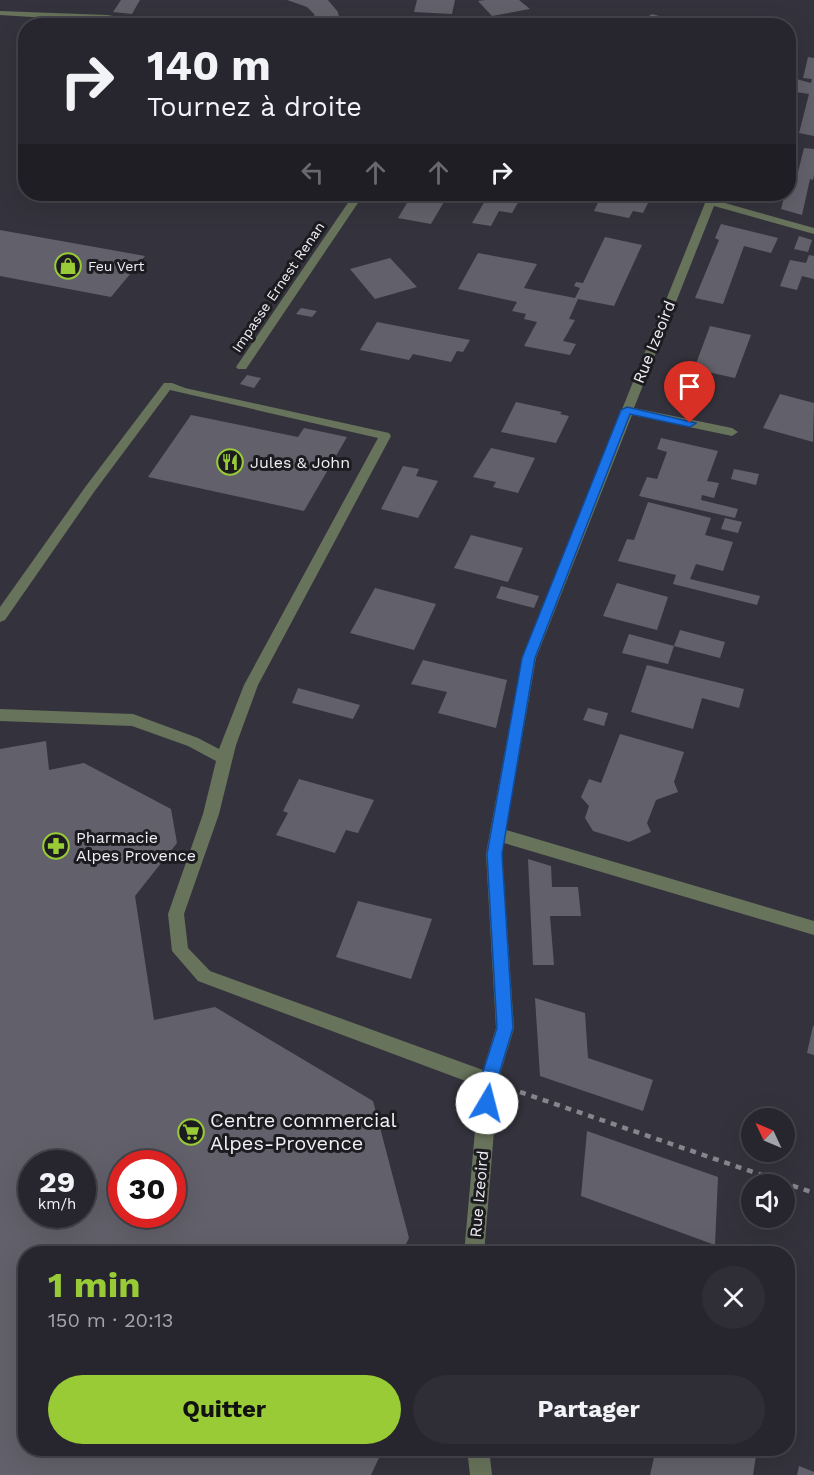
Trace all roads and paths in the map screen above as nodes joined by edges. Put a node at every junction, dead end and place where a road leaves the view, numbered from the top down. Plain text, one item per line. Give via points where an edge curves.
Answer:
1 (0, 13) edge
2 (107, 18) edge
3 (354, 201) edge
4 (704, 201) edge
5 (710, 203) junction
6 (814, 231) edge
7 (242, 367) dead end
8 (627, 410) junction
9 (732, 432) dead end
10 (0, 617) edge
11 (0, 715) edge
12 (225, 759) junction
13 (497, 834) junction
14 (814, 928) edge
15 (489, 1081) junction
16 (814, 1193) edge
17 (475, 1246) edge
18 (479, 1456) edge
19 (481, 1475) edge

1 - 2 street
3 - 7 street, Impasse Ernest Renan
4 - 5 street
5 - 6 street
5 - 8 street, Rue Izeoird
8 - 9 street
8 - 13 street, Rue Izeoird via 529,658
10 - 12 street via 168,385 386,436 251,686
11 - 12 street via 133,720 193,742
12 - 15 street via 211,814 176,914 180,951 204,976
13 - 14 street
13 - 15 street, Rue Izeoird via 494,854 505,1028
15 - 16 path
15 - 17 street, Rue Izeoird
18 - 19 street

